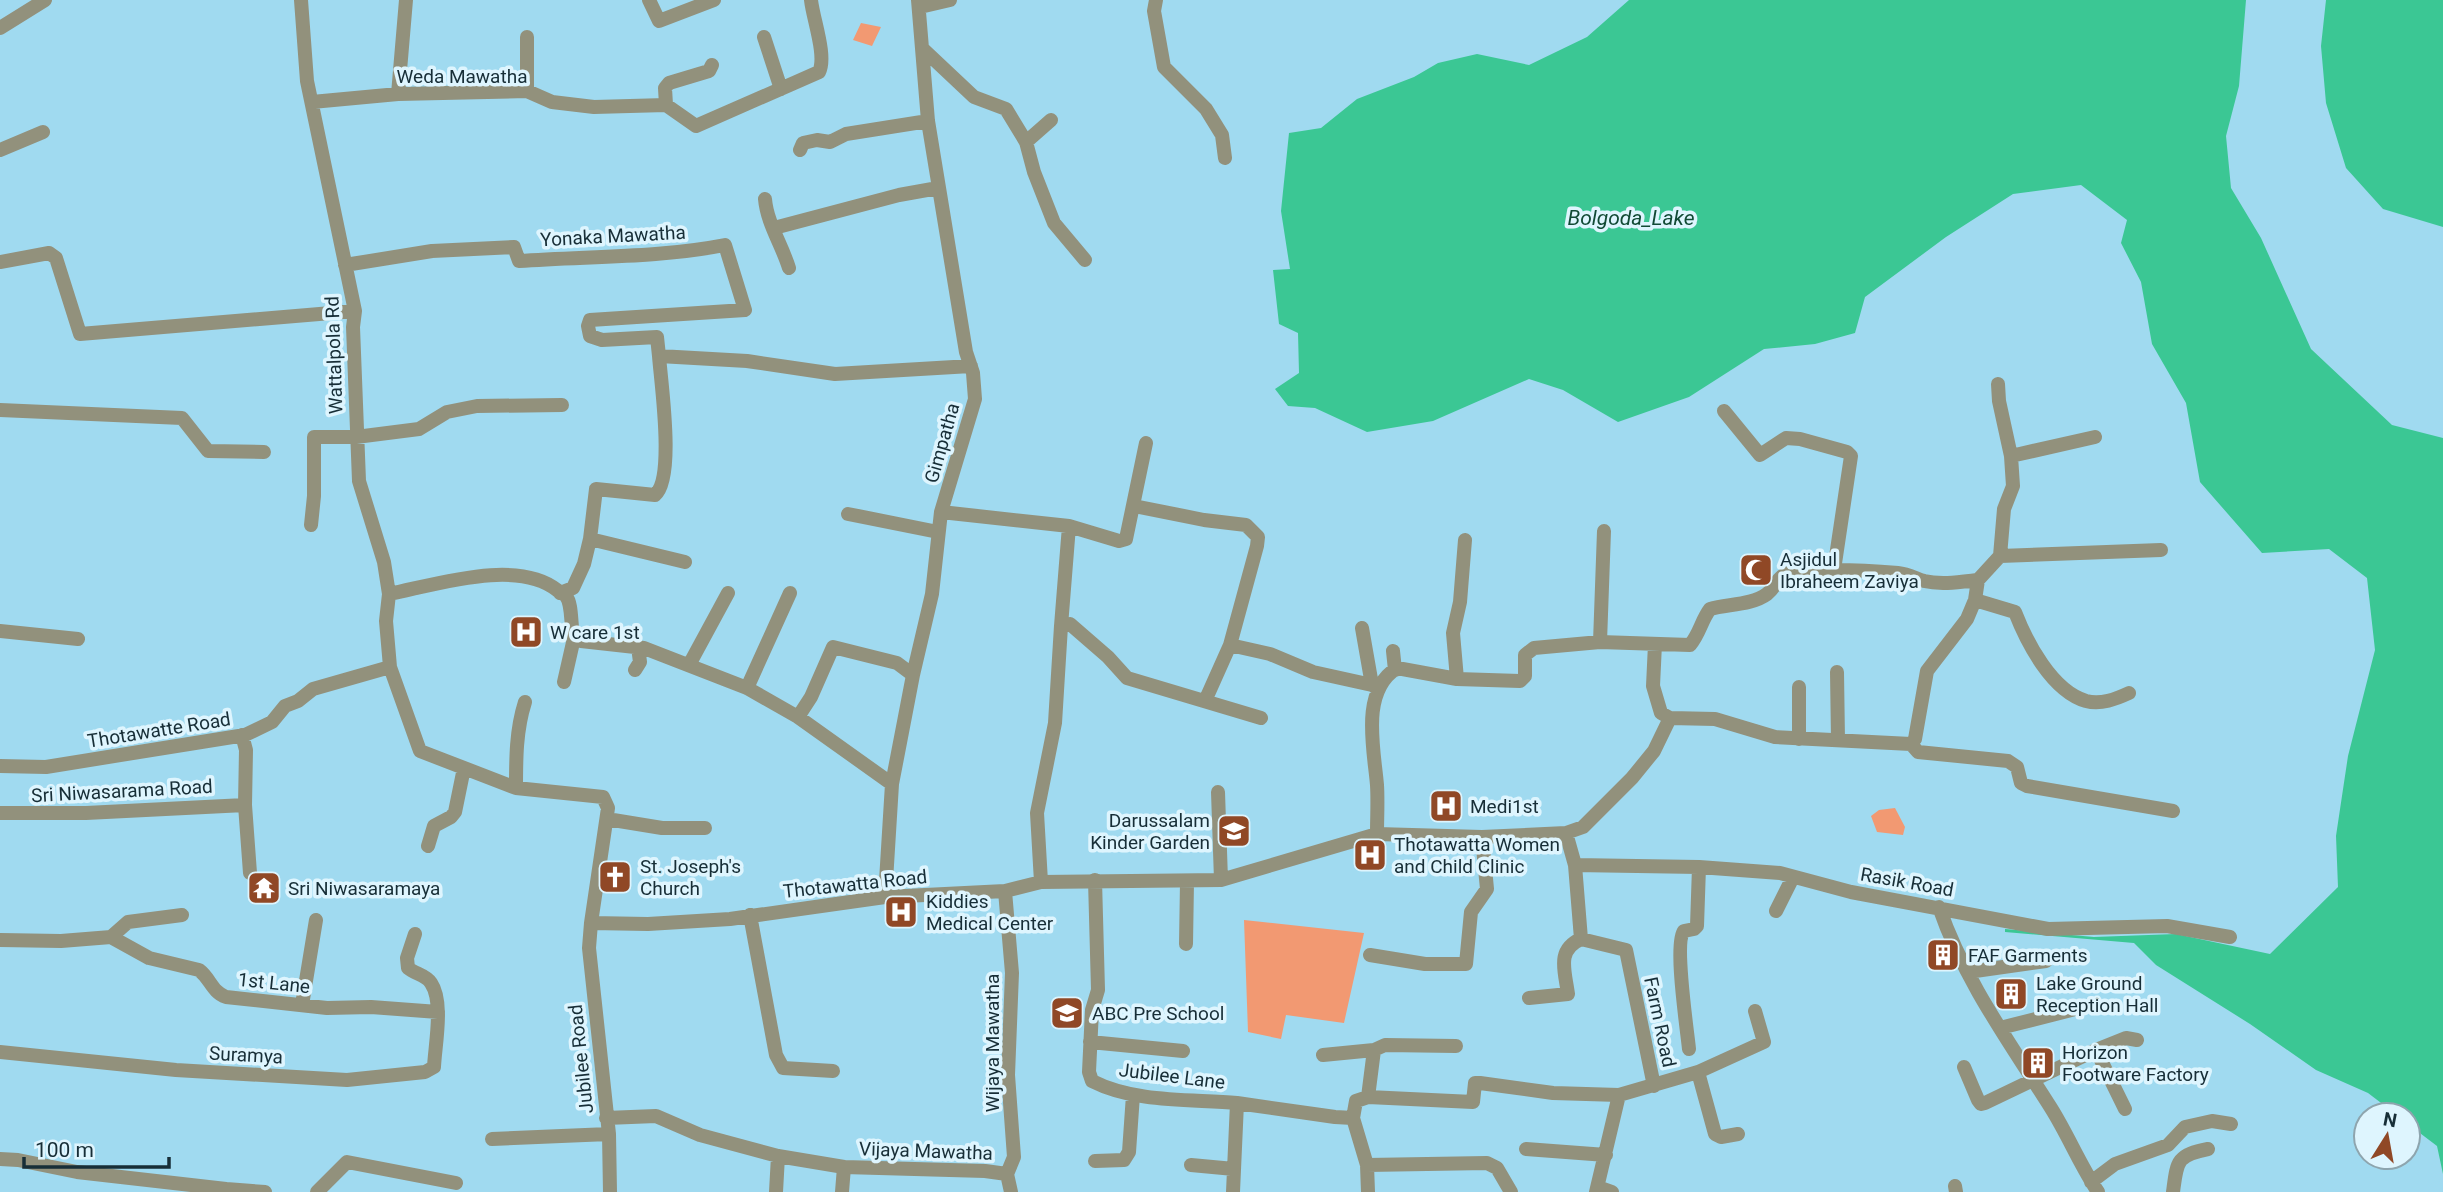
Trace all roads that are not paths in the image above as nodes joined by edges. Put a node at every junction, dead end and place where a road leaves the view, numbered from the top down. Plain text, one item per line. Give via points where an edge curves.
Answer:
1 (45, 0) edge
2 (301, 0) edge
3 (406, 0) edge
4 (649, 0) edge
5 (714, 0) edge
6 (811, 0) edge
7 (950, 0) edge
8 (1156, 0) edge
9 (919, 4) edge
10 (0, 28) edge
11 (527, 37) dead end
12 (764, 37) dead end
13 (923, 50) junction
14 (712, 65) dead end
15 (782, 89) junction
16 (527, 92) junction
17 (398, 94) junction
18 (312, 102) junction
19 (666, 105) junction
20 (1051, 120) dead end
21 (928, 121) junction
22 (43, 132) dead end
23 (1026, 142) junction
24 (0, 150) edge
25 (800, 150) dead end
26 (1225, 158) dead end
27 (938, 188) junction
28 (765, 199) dead end
29 (774, 228) junction
30 (1085, 260) dead end
31 (0, 262) edge
32 (345, 265) junction
33 (789, 268) dead end
34 (355, 311) junction
35 (659, 356) junction
36 (971, 366) junction
37 (1998, 384) dead end
38 (562, 405) dead end
39 (0, 410) edge
40 (1724, 411) dead end
41 (356, 437) junction
42 (2095, 437) dead end
43 (1146, 443) dead end
44 (264, 452) dead end
45 (2011, 456) junction
46 (1134, 506) junction
47 (941, 512) junction
48 (848, 514) dead end
49 (311, 525) dead end
50 (1069, 526) junction
51 (1604, 531) dead end
52 (938, 532) junction
53 (590, 539) junction
54 (1465, 540) dead end
55 (2161, 550) dead end
56 (2000, 556) junction
57 (684, 562) dead end
58 (1834, 570) junction
59 (1978, 580) junction
60 (560, 593) junction
61 (728, 593) dead end
62 (790, 593) dead end
63 (388, 594) junction
64 (1975, 600) junction
65 (1061, 626) junction
66 (1362, 628) dead end
67 (0, 631) edge
68 (575, 638) junction
69 (78, 639) dead end
70 (1600, 642) junction
71 (1655, 644) junction
72 (1230, 645) junction
73 (638, 647) junction
74 (1393, 651) dead end
75 (689, 665) junction
76 (390, 667) junction
77 (635, 670) dead end
78 (1395, 670) junction
79 (1837, 672) dead end
80 (913, 675) junction
81 (1457, 679) junction
82 (564, 682) dead end
83 (1375, 687) junction
84 (1799, 687) dead end
85 (747, 688) junction
86 (2129, 693) dead end
87 (1205, 701) junction
88 (525, 702) dead end
89 (798, 717) junction
90 (1261, 718) dead end
91 (1670, 718) junction
92 (242, 735) junction
93 (1799, 739) junction
94 (1838, 740) junction
95 (1911, 744) junction
96 (0, 766) edge
97 (464, 768) junction
98 (892, 784) junction
99 (516, 788) junction
100 (1219, 792) dead end
101 (245, 805) junction
102 (2173, 811) dead end
103 (0, 813) edge
104 (607, 819) junction
105 (705, 828) dead end
106 (1566, 833) junction
107 (1377, 834) junction
108 (1482, 837) junction
109 (428, 846) dead end
110 (1575, 865) junction
111 (1699, 867) junction
112 (250, 873) dead end
113 (1793, 877) junction
114 (1095, 880) junction
115 (1221, 880) junction
116 (1041, 882) junction
117 (1186, 882) junction
118 (1005, 891) junction
119 (885, 897) junction
120 (1939, 907) junction
121 (1776, 911) dead end
122 (182, 915) dead end
123 (750, 915) junction
124 (316, 920) dead end
125 (591, 923) junction
126 (415, 934) dead end
127 (111, 937) junction
128 (2231, 937) dead end
129 (1581, 939) junction
130 (0, 940) edge
131 (1186, 944) dead end
132 (1370, 955) dead end
133 (2046, 961) dead end
134 (1968, 972) junction
135 (1529, 998) dead end
136 (303, 1004) junction
137 (2095, 1004) dead end
138 (1755, 1011) dead end
139 (438, 1012) junction
140 (2000, 1028) junction
141 (2137, 1040) dead end
142 (1090, 1042) junction
143 (1456, 1046) dead end
144 (1689, 1049) dead end
145 (1374, 1050) junction
146 (2096, 1050) junction
147 (1183, 1051) dead end
148 (0, 1052) edge
149 (1323, 1055) dead end
150 (1964, 1067) dead end
151 (832, 1071) dead end
152 (1698, 1072) junction
153 (2032, 1079) junction
154 (1654, 1086) junction
155 (1133, 1095) junction
156 (1619, 1095) junction
157 (1368, 1097) junction
158 (1237, 1103) junction
159 (2125, 1109) dead end
160 (606, 1118) junction
161 (1353, 1118) junction
162 (2231, 1124) dead end
163 (609, 1134) junction
164 (1738, 1134) dead end
165 (492, 1139) dead end
166 (1526, 1149) dead end
167 (2208, 1149) dead end
168 (1606, 1155) junction
169 (778, 1156) junction
170 (0, 1158) edge
171 (1095, 1161) dead end
172 (1367, 1164) junction
173 (1191, 1165) dead end
174 (844, 1167) junction
175 (1234, 1169) junction
176 (1007, 1174) junction
177 (456, 1183) dead end
178 (2094, 1187) edge
179 (226, 1190) edge
180 (1602, 1190) edge
181 (1511, 1191) edge
182 (265, 1192) edge
183 (317, 1192) edge
184 (610, 1192) edge
185 (776, 1192) edge
186 (842, 1192) edge
187 (1011, 1192) edge
188 (1233, 1192) edge
189 (1368, 1192) edge
190 (1527, 1192) edge
191 (2173, 1192) edge

1 - 10 street
2 - 18 street, Wattalpola Rd
3 - 17 street
4 - 5 street via 659,21
6 - 15 street via 821,68
7 - 9 street
8 - 26 street via 1164,67 1206,109 1222,135
9 - 13 street, Gimpatha
11 - 16 street
12 - 15 street
13 - 21 street, Gimpatha
13 - 23 street via 974,97 1006,109
14 - 19 street via 709,71 669,83
15 - 19 street via 696,126
16 - 17 street, Weda Mawatha
16 - 19 street, Weda Mawatha via 552,102 594,107
17 - 18 street, Weda Mawatha
18 - 32 street, Wattalpola Rd
20 - 23 street
21 - 25 street via 846,134 830,142 803,143
21 - 27 street, Gimpatha
22 - 24 street
23 - 30 street via 1054,223
27 - 29 street
27 - 36 street, Gimpatha
28 - 29 street
29 - 33 street
31 - 34 street via 49,253 56,258 80,334
32 - 34 street, Wattalpola Rd
32 - 35 street, Yonaka Mawatha via 486,248 514,247 519,261 693,251 725,245 745,310 590,320 590,337 657,337
34 - 41 street, Wattalpola Rd
35 - 36 street via 747,361 835,374
35 - 53 street via 666,448 660,491 655,495 596,489
36 - 47 street, Gimpatha via 975,399
37 - 45 street
38 - 41 street via 477,407 447,412 419,429
39 - 44 street via 182,418 208,451
40 - 58 street via 1759,455 1786,438 1852,456
41 - 49 street via 314,437
41 - 63 street, Wattalpola Rd via 359,481 384,562
42 - 45 street
43 - 46 street
45 - 56 street via 2013,486 2004,509
46 - 50 street via 1126,539 1118,541
46 - 72 street via 1253,529 1257,546
47 - 50 street
47 - 52 street, Gimpatha
48 - 52 street
50 - 65 street
51 - 70 street
52 - 80 street, Gimpatha via 933,594
53 - 57 street
53 - 60 street via 577,582
54 - 81 street via 1453,634
55 - 56 street
56 - 59 street
58 - 59 street via 1897,573 1946,583
58 - 71 street via 1791,572 1778,578 1770,592 1756,601 1710,609 1690,645
59 - 64 street
60 - 63 street via 549,583 510,574
60 - 68 street via 566,596
61 - 75 street
62 - 85 street
63 - 76 street, Wattalpola Rd
64 - 86 street via 2015,612 2052,678 2067,690 2086,701 2111,702
64 - 95 street via 1967,619 1927,671
65 - 87 street via 1070,624 1127,678
65 - 116 street via 1055,723 1037,813
66 - 83 street
67 - 69 street
68 - 73 street
68 - 82 street
70 - 71 street
70 - 81 street via 1534,648 1525,655 1525,676 1520,681
71 - 91 street via 1653,686 1661,713
72 - 83 street
72 - 87 street
73 - 75 street
73 - 77 street via 640,662
74 - 78 street
75 - 85 street
76 - 92 street, Thotawatte Road via 313,689 285,706 272,722
76 - 97 street via 420,751
78 - 81 street
78 - 83 street
79 - 94 street
80 - 89 street via 897,663 833,647
80 - 98 street, Gimpatha
83 - 107 street
84 - 93 street
85 - 89 street
87 - 90 street
88 - 99 street
89 - 98 street
91 - 93 street via 1715,719
91 - 106 street via 1654,751 1632,778 1583,827
92 - 96 street, Thotawatte Road via 46,768
92 - 101 street
93 - 94 street
94 - 95 street
95 - 102 street via 1918,752 2008,761 2017,767 2021,783 2028,786
97 - 99 street
97 - 109 street via 455,812 434,825
98 - 119 street, Gimpatha
99 - 104 street via 603,797
100 - 115 street
101 - 103 street, Sri Niwasarama Road
101 - 112 street
104 - 105 street via 662,828
104 - 125 street
106 - 108 street, Thotawatta Road
106 - 110 street
107 - 108 street, Thotawatta Road
107 - 115 street, Thotawatta Road
108 - 132 street via 1487,889 1471,912 1466,964 1425,964
110 - 111 street, Rasik Road
110 - 129 street
111 - 113 street, Rasik Road
111 - 144 street via 1697,926 1685,930 1680,938
113 - 120 street, Rasik Road
113 - 121 street
114 - 116 street, Thotawatta Road
114 - 117 street, Thotawatta Road
114 - 142 street, Jubilee Lane via 1098,990
115 - 117 street, Thotawatta Road
116 - 118 street, Thotawatta Road
117 - 131 street
118 - 119 street, Thotawatta Road
118 - 176 street, Wijaya Mawatha via 1012,973 1008,1075 1014,1157
119 - 123 street, Thotawatta Road
120 - 128 street, Rasik Road via 2048,929 2167,926
120 - 134 street
122 - 127 street via 128,922
123 - 125 street, Thotawatta Road via 690,923
123 - 151 street via 776,1055 783,1068
124 - 136 street
125 - 160 street, Jubilee Road via 589,948
126 - 139 street via 408,968 432,984
127 - 130 street
127 - 136 street, 1st Lane via 149,958 199,970 226,997
129 - 135 street via 1571,944 1564,957 1568,993
129 - 154 street, Farm Road via 1626,950
133 - 134 street
134 - 140 street
136 - 139 street, 1st Lane
137 - 140 street
138 - 152 street via 1764,1042
139 - 148 street, Suramya via 430,1070 347,1080 176,1070
140 - 153 street
141 - 146 street via 2126,1038
142 - 147 street
142 - 155 street, Jubilee Lane via 1092,1081
143 - 145 street via 1385,1045
145 - 149 street
145 - 157 street
146 - 153 street
146 - 159 street
150 - 153 street via 1981,1104
152 - 154 street
152 - 164 street via 1715,1134
153 - 178 street
154 - 156 street, Farm Road
155 - 158 street, Jubilee Lane
155 - 171 street via 1129,1152 1124,1160
156 - 157 street, Farm Road via 1552,1093 1475,1083 1473,1102
156 - 168 street
157 - 161 street via 1356,1101
158 - 161 street
158 - 175 street, Jubilee Lane
160 - 163 street, Jubilee Road
160 - 169 street, Vijaya Mawatha via 656,1116 700,1135
161 - 172 street
162 - 178 street via 2212,1121 2185,1127 2168,1145 2115,1164
163 - 165 street
163 - 184 street, Jubilee Road
166 - 168 street
167 - 191 street via 2181,1158
168 - 180 street
169 - 174 street, Vijaya Mawatha
169 - 185 street
170 - 179 street
172 - 181 street via 1492,1164
172 - 189 street
173 - 175 street
174 - 176 street, Vijaya Mawatha
174 - 186 street
175 - 188 street, Jubilee Lane
176 - 187 street, Wijaya Mawatha
177 - 183 street via 347,1162
179 - 182 street
181 - 190 street

